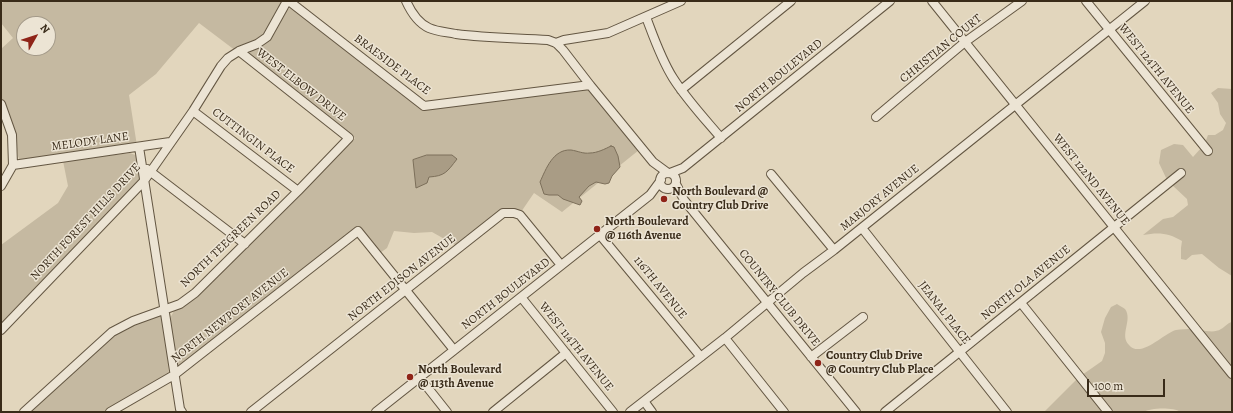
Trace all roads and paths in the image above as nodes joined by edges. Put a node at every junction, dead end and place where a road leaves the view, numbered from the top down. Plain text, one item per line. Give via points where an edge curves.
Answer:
1 (288, 1) edge
2 (406, 1) edge
3 (681, 1) edge
4 (791, 1) edge
5 (932, 1) edge
6 (1022, 1) edge
7 (1086, 1) edge
8 (1144, 1) edge
9 (886, 2) edge
10 (646, 17) junction
11 (1109, 30) junction
12 (965, 42) junction
13 (556, 43) junction
14 (239, 51) junction
15 (590, 85) junction
16 (681, 90) junction
17 (1, 104) edge
18 (1016, 105) junction
19 (193, 111) junction
20 (876, 117) dead end
21 (349, 138) joint
22 (721, 138) junction
23 (170, 142) junction
24 (139, 147) junction
25 (1208, 151) dead end
26 (653, 162) junction
27 (13, 165) junction
28 (141, 165) junction
29 (683, 168) junction
30 (150, 172) junction
31 (669, 173) junction
32 (1181, 173) dead end
33 (771, 174) dead end
34 (661, 179) junction
35 (144, 181) junction
36 (1, 186) edge
37 (672, 186) junction
38 (298, 191) junction
39 (650, 195) junction
40 (1114, 227) junction
41 (862, 228) junction
42 (600, 235) junction
43 (245, 244) junction
44 (834, 250) junction
45 (561, 265) junction
46 (406, 290) junction
47 (521, 297) junction
48 (768, 303) junction
49 (1021, 303) junction
50 (164, 310) junction
51 (863, 317) dead end
52 (1, 330) edge
53 (725, 338) junction
54 (454, 350) junction
55 (959, 352) junction
56 (566, 353) junction
57 (701, 357) junction
58 (812, 357) junction
59 (1232, 374) edge
60 (174, 375) junction
61 (420, 378) junction
62 (644, 401) junction
63 (24, 412) edge
64 (110, 412) edge
65 (182, 412) edge
66 (251, 412) edge
67 (376, 412) edge
68 (447, 412) edge
69 (492, 412) edge
70 (613, 412) edge
71 (630, 412) edge
72 (652, 412) edge
73 (784, 412) edge
74 (856, 412) edge
75 (885, 412) edge
76 (1007, 412) edge
77 (1108, 412) edge

1 - 14 street, NORTH FOREST HILLS DRIVE via 267,36 257,44
1 - 15 street, BRAESIDE PLACE via 424,106
2 - 13 street via 420,23 439,31 470,36 548,40
3 - 10 street
4 - 16 street
5 - 12 street, WEST 122ND AVENUE
6 - 12 street, CHRISTIAN COURT
7 - 11 street, WEST 124TH AVENUE
8 - 11 street, MARJORY AVENUE
9 - 22 street, NORTH BOULEVARD
10 - 13 street via 608,33
10 - 16 street via 661,56
11 - 18 street, MARJORY AVENUE
11 - 25 street, WEST 124TH AVENUE
12 - 18 street, WEST 122ND AVENUE
12 - 20 street, CHRISTIAN COURT
13 - 15 street
14 - 19 street, NORTH FOREST HILLS DRIVE via 221,66
14 - 21 street, WEST ELBOW DRIVE
15 - 26 street
16 - 22 street
17 - 27 street via 12,135
18 - 40 street, WEST 122ND AVENUE
18 - 41 street, MARJORY AVENUE
19 - 23 street, NORTH FOREST HILLS DRIVE
19 - 38 street, CUTTINGIN PLACE
21 - 38 street, NORTH TEEGREEN ROAD
22 - 29 street, NORTH BOULEVARD
23 - 24 street, MELODY LANE
23 - 30 street, NORTH FOREST HILLS DRIVE
24 - 27 street, MELODY LANE
24 - 28 street
26 - 31 street
26 - 34 street
27 - 36 street
28 - 30 street
28 - 35 street
29 - 31 street, NORTH BOULEVARD
29 - 37 street, NORTH BOULEVARD
30 - 35 street, NORTH FOREST HILLS DRIVE
30 - 43 street
31 - 34 street
31 - 37 street via 674,176
32 - 40 street, NORTH OLA AVENUE
33 - 44 street
34 - 37 street via 662,185
34 - 39 street, NORTH BOULEVARD
35 - 50 street
35 - 52 street, NORTH FOREST HILLS DRIVE
37 - 39 street, NORTH BOULEVARD
37 - 48 street, COUNTRY CLUB DRIVE
38 - 43 street, NORTH TEEGREEN ROAD
39 - 42 street, NORTH BOULEVARD
40 - 49 street, NORTH OLA AVENUE
40 - 59 street, WEST 122ND AVENUE
41 - 44 street, MARJORY AVENUE
41 - 55 street, JEANAL PLACE
42 - 45 street, NORTH BOULEVARD
42 - 57 street, 116TH AVENUE
43 - 50 street, NORTH TEEGREEN ROAD via 195,293 180,304
44 - 48 street, MARJORY AVENUE
45 - 46 street, NORTH EDISON AVENUE via 520,215 503,213
45 - 47 street, NORTH BOULEVARD
46 - 54 street
46 - 60 street, NORTH NEWPORT AVENUE via 358,231
46 - 66 street, NORTH EDISON AVENUE
47 - 54 street, NORTH BOULEVARD
47 - 56 street, WEST 114TH AVENUE
48 - 53 street, MARJORY AVENUE
48 - 58 street, COUNTRY CLUB DRIVE
49 - 55 street, NORTH OLA AVENUE
49 - 77 street
50 - 60 street
50 - 63 street, NORTH TEEGREEN ROAD via 132,321 112,332
51 - 58 street
53 - 57 street, MARJORY AVENUE
53 - 73 street
54 - 61 street, NORTH BOULEVARD
55 - 75 street, NORTH OLA AVENUE
55 - 76 street, JEANAL PLACE
56 - 69 street
56 - 70 street, WEST 114TH AVENUE
57 - 62 street, MARJORY AVENUE
58 - 74 street, COUNTRY CLUB DRIVE
60 - 64 street, NORTH NEWPORT AVENUE
60 - 65 street
61 - 67 street, NORTH BOULEVARD
61 - 68 street
62 - 71 street, MARJORY AVENUE
62 - 72 street

